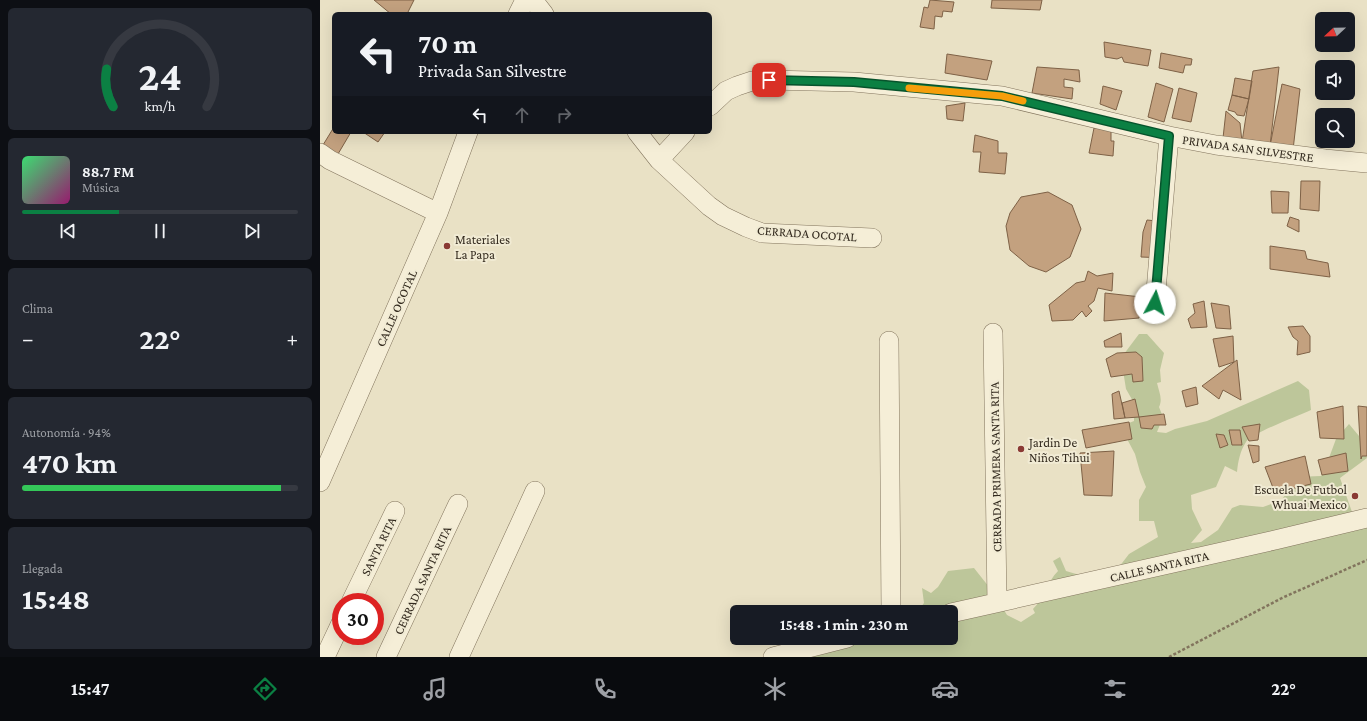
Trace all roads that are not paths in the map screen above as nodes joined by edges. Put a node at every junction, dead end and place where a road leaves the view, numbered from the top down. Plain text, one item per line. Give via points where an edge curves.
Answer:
1 (525, 0) edge
2 (533, 0) edge
3 (519, 12) edge
4 (542, 12) edge
5 (712, 104) edge
6 (467, 134) edge
7 (639, 134) edge
8 (683, 134) edge
9 (1169, 136) junction
10 (320, 154) edge
11 (659, 160) junction
12 (1367, 163) edge
13 (438, 213) junction
14 (872, 238) dead end
15 (1155, 303) dead end
16 (993, 333) dead end
17 (889, 340) dead end
18 (320, 482) edge
19 (535, 491) dead end
20 (458, 504) dead end
21 (395, 511) dead end
22 (1367, 518) edge
23 (355, 593) edge
24 (998, 602) junction
25 (891, 605) edge
26 (958, 611) edge
27 (332, 642) edge
28 (820, 645) edge
29 (325, 657) edge
30 (386, 657) edge
31 (459, 657) edge
32 (773, 657) edge

1 - 3 street
2 - 4 street
5 - 9 street, PRIVADA SAN SILVESTRE via 726,92 752,81 854,82 1002,96
6 - 13 street, CALLE OCOTAL
7 - 11 street, CERRADA OCOTAL
8 - 11 street
9 - 12 street, PRIVADA SAN SILVESTRE via 1216,145
9 - 15 street
10 - 13 street
11 - 14 street, CERRADA OCOTAL via 723,216 762,233
13 - 18 street, CALLE OCOTAL
16 - 24 street, CERRADA PRIMERA SANTA RITA
17 - 25 street
19 - 31 street
20 - 30 street, CERRADA SANTA RITA
21 - 23 street, SANTA RITA
22 - 24 street, CALLE SANTA RITA
24 - 26 street, CALLE SANTA RITA
27 - 29 street
28 - 32 street

